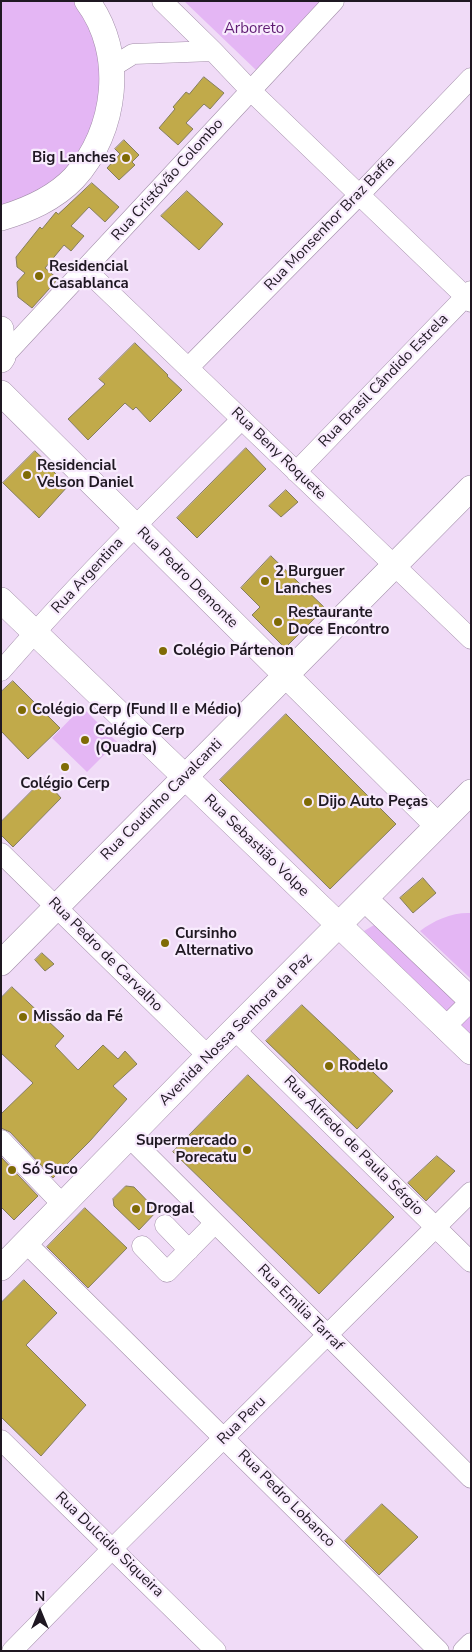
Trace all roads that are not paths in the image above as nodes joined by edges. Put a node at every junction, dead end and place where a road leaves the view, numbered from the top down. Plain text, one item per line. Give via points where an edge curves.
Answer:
1 (87, 1) edge
2 (162, 1) edge
3 (334, 1) edge
4 (213, 51) junction
5 (112, 67) junction
6 (471, 78) edge
7 (250, 90) junction
8 (360, 194) junction
9 (1, 218) edge
10 (86, 270) junction
11 (469, 297) edge
12 (1, 329) edge
13 (2, 359) edge
14 (188, 368) junction
15 (1, 393) edge
16 (242, 419) junction
17 (296, 472) junction
18 (471, 488) edge
19 (135, 526) junction
20 (394, 565) junction
21 (1, 600) edge
22 (34, 633) junction
23 (471, 639) edge
24 (1, 671) edge
25 (286, 675) junction
26 (184, 777) junction
27 (471, 792) edge
28 (437, 825) junction
29 (1, 853) edge
30 (364, 899) junction
31 (56, 907) junction
32 (339, 926) junction
33 (1, 963) edge
34 (471, 1000) edge
35 (445, 1027) junction
36 (235, 1030) junction
37 (471, 1052) edge
38 (208, 1056) junction
39 (129, 1137) junction
40 (1, 1140) edge
41 (471, 1192) edge
42 (62, 1205) junction
43 (215, 1223) junction
44 (165, 1225) dead end
45 (436, 1228) junction
46 (26, 1243) junction
47 (142, 1246) dead end
48 (189, 1250) junction
49 (471, 1262) edge
50 (1, 1268) edge
51 (328, 1335) junction
52 (224, 1439) junction
53 (1, 1440) edge
54 (471, 1478) edge
55 (112, 1549) junction
56 (471, 1643) edge
57 (12, 1651) edge
58 (216, 1651) edge
59 (439, 1651) edge
60 (463, 1651) edge

1 - 5 main road via 105,36
2 - 4 street
3 - 7 street, Rua Cristóvão Colombo
4 - 5 street via 133,54
4 - 7 street
5 - 9 main road via 112,97 105,126 92,154 73,178 50,198 23,212
6 - 8 street, Rua Monsenhor Braz Baffa
7 - 8 street
7 - 10 street, Rua Cristóvão Colombo
8 - 11 street
8 - 14 street, Rua Monsenhor Braz Baffa
10 - 13 street, Rua Cristóvão Colombo
10 - 14 street, Rua Beny Roquete
11 - 17 street, Rua Brasil Cândido Estrela
12 - 13 main road
14 - 16 street, Rua Beny Roquete
15 - 19 main road, Rua Pedro Demonte
16 - 17 street, Rua Beny Roquete
16 - 19 street, Rua Argentina
17 - 20 street, Rua Beny Roquete
18 - 20 main road, Rua Coutinho Cavalcanti
19 - 22 street, Rua Argentina
19 - 25 main road, Rua Pedro Demonte
20 - 23 street, Rua Beny Roquete
20 - 25 main road, Rua Coutinho Cavalcanti
21 - 22 main road, Rua Sebastião Volpe
22 - 24 street, Rua Argentina
22 - 26 main road, Rua Sebastião Volpe
25 - 26 main road, Rua Coutinho Cavalcanti
25 - 28 main road, Rua Pedro Demonte
26 - 31 main road, Rua Coutinho Cavalcanti
26 - 32 main road, Rua Sebastião Volpe
27 - 28 main road, Avenida Nossa Senhora da Paz
28 - 30 main road, Avenida Nossa Senhora da Paz
29 - 31 street, Rua Pedro de Carvalho
30 - 32 main road, Avenida Nossa Senhora da Paz
30 - 34 main road
31 - 33 main road, Rua Coutinho Cavalcanti
31 - 38 street, Rua Pedro de Carvalho
32 - 35 main road, Rua Sebastião Volpe
32 - 36 main road, Avenida Nossa Senhora da Paz
34 - 35 street
35 - 37 main road, Rua Sebastião Volpe
36 - 38 main road, Avenida Nossa Senhora da Paz
36 - 45 street, Rua Alfredo de Paula Sérgio
38 - 39 main road, Avenida Nossa Senhora da Paz
39 - 42 main road, Avenida Nossa Senhora da Paz
39 - 43 street, Rua Emilia Tarraf
40 - 42 street
41 - 45 street, Rua Peru
42 - 46 main road, Avenida Nossa Senhora da Paz
43 - 48 street
43 - 51 street, Rua Emilia Tarraf
44 - 48 street
45 - 49 street, Rua Alfredo de Paula Sérgio
45 - 51 street, Rua Peru
46 - 50 main road, Avenida Nossa Senhora da Paz
46 - 52 street, Rua Pedro Lobanco
47 - 48 street via 167,1272
51 - 52 street, Rua Peru
51 - 54 street, Rua Emilia Tarraf
52 - 55 street, Rua Peru
52 - 59 street, Rua Pedro Lobanco
53 - 55 street, Rua Dulcidio Siqueira
55 - 57 street, Rua Peru
55 - 58 street, Rua Dulcidio Siqueira
56 - 60 street

